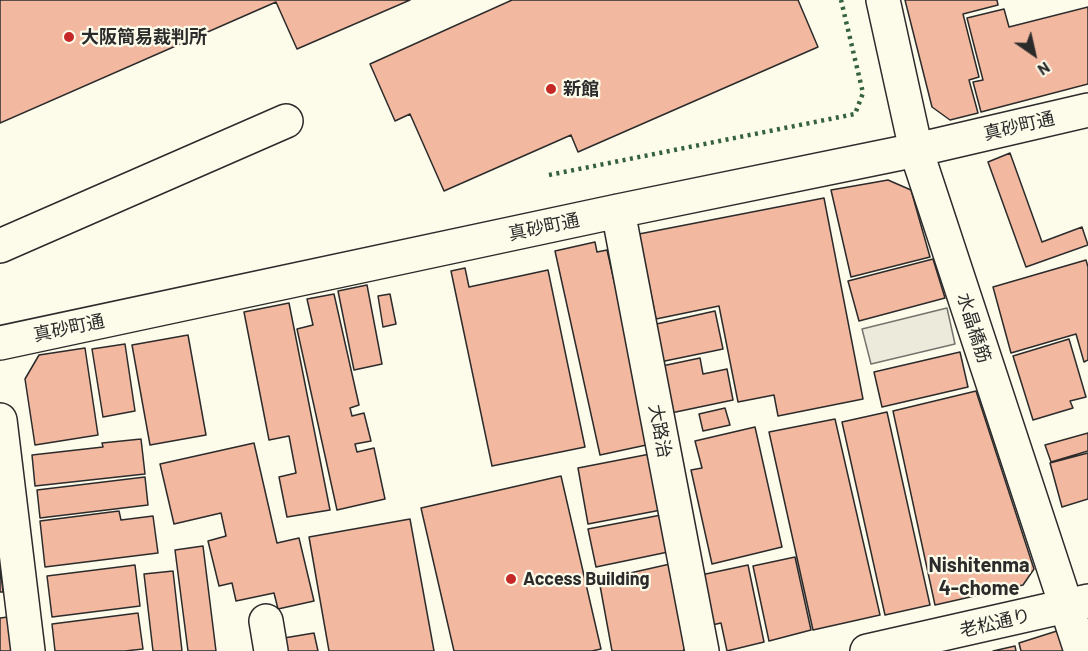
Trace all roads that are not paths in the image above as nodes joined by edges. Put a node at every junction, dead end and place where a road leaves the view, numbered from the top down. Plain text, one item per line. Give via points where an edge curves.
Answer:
1 (883, 0) edge
2 (1088, 110) edge
3 (286, 120) dead end
4 (915, 150) junction
5 (618, 211) junction
6 (0, 246) edge
7 (0, 343) edge
8 (0, 420) edge
9 (1077, 604) edge
10 (28, 651) edge
11 (702, 651) edge
12 (867, 651) edge
13 (1081, 651) edge

1 - 4 street, 水晶橋筋
2 - 4 street, 真砂町通
3 - 6 street
4 - 5 street, 真砂町通
4 - 9 street, 水晶橋筋 via 962,324
5 - 7 street, 真砂町通
5 - 11 street, 大路治
8 - 10 street
9 - 12 street, 老松通り
9 - 13 street, 水晶橋筋

